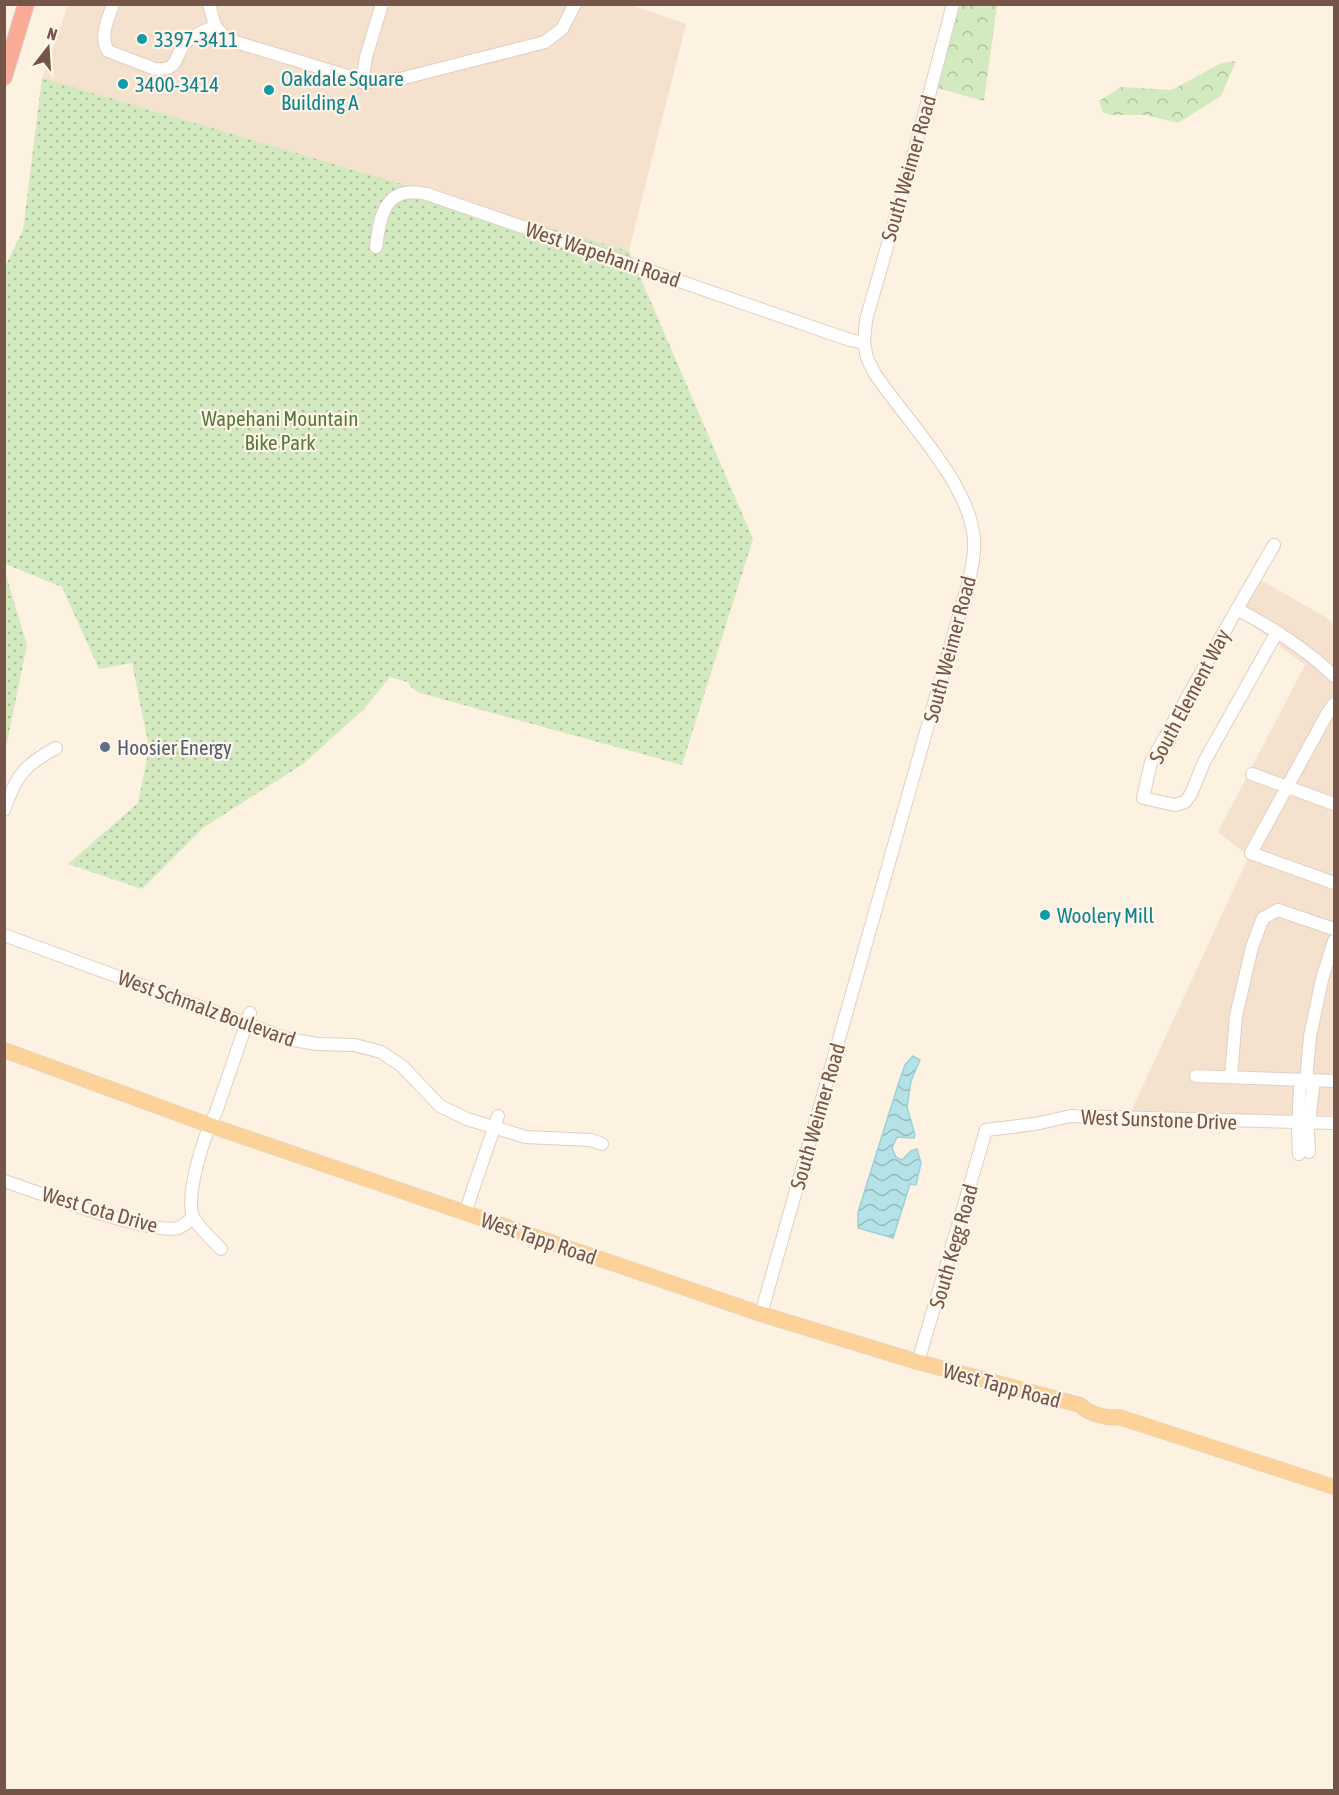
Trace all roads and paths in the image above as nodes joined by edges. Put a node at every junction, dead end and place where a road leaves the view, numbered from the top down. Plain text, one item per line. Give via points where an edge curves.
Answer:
1 (26, 4) edge
2 (113, 4) edge
3 (209, 4) edge
4 (382, 4) edge
5 (575, 4) edge
6 (953, 4) edge
7 (215, 26) junction
8 (4, 77) edge
9 (362, 82) junction
10 (376, 247) dead end
11 (864, 343) junction
12 (1274, 545) dead end
13 (1237, 609) junction
14 (1277, 632) junction
15 (1335, 676) edge
16 (1335, 704) edge
17 (56, 748) dead end
18 (1252, 774) dead end
19 (1286, 788) junction
20 (1335, 804) edge
21 (4, 810) edge
22 (1335, 884) edge
23 (1335, 929) edge
24 (4, 935) edge
25 (1335, 941) edge
26 (248, 1018) junction
27 (4, 1050) edge
28 (1196, 1076) dead end
29 (1231, 1077) junction
30 (1306, 1081) junction
31 (1335, 1081) edge
32 (496, 1122) junction
33 (1304, 1123) junction
34 (1335, 1123) edge
35 (209, 1125) junction
36 (986, 1130) joint
37 (602, 1144) dead end
38 (1304, 1153) dead end
39 (4, 1181) edge
40 (465, 1213) junction
41 (193, 1217) junction
42 (221, 1249) dead end
43 (761, 1314) junction
44 (918, 1362) junction
45 (1335, 1487) edge

1 - 8 highway
2 - 7 street via 103,36 108,51 155,69 174,64 186,42
3 - 7 street
4 - 9 street
5 - 9 street via 562,29 545,42 400,79
6 - 11 street, South Weimer Road via 868,311
7 - 9 street via 226,39
10 - 11 street, West Wapehani Road via 382,214 395,196 411,190
11 - 43 street, South Weimer Road via 875,374 966,503 973,529 973,558
12 - 13 street, South Element Way
13 - 14 street, South Element Way
13 - 14 street, South Element Way via 1151,762 1143,798 1175,805 1185,802
14 - 15 street, South Element Way
16 - 19 street
17 - 21 street via 20,774
18 - 19 street
19 - 20 street
19 - 22 street via 1251,853
23 - 29 street via 1283,911 1274,911 1260,921 1236,1016
24 - 26 street, West Schmalz Boulevard
25 - 30 street via 1314,1014
26 - 32 street, West Schmalz Boulevard via 298,1042 355,1045 381,1052 402,1066 440,1106 467,1119
26 - 35 street
27 - 35 main road, West Tapp Road
28 - 29 street
29 - 30 street
30 - 31 street
30 - 33 street via 1300,1088
32 - 37 street, West Schmalz Boulevard via 526,1137
32 - 40 street
33 - 34 street, West Sunstone Drive
33 - 36 street, West Sunstone Drive via 1071,1116
33 - 38 street
35 - 40 main road, West Tapp Road
35 - 41 street via 192,1187
36 - 44 street, South Kegg Road
39 - 41 street, West Cota Drive via 163,1229 180,1227
40 - 43 main road, West Tapp Road
41 - 42 street
43 - 44 main road, West Tapp Road
44 - 45 main road, West Tapp Road via 1104,1408 1119,1417

